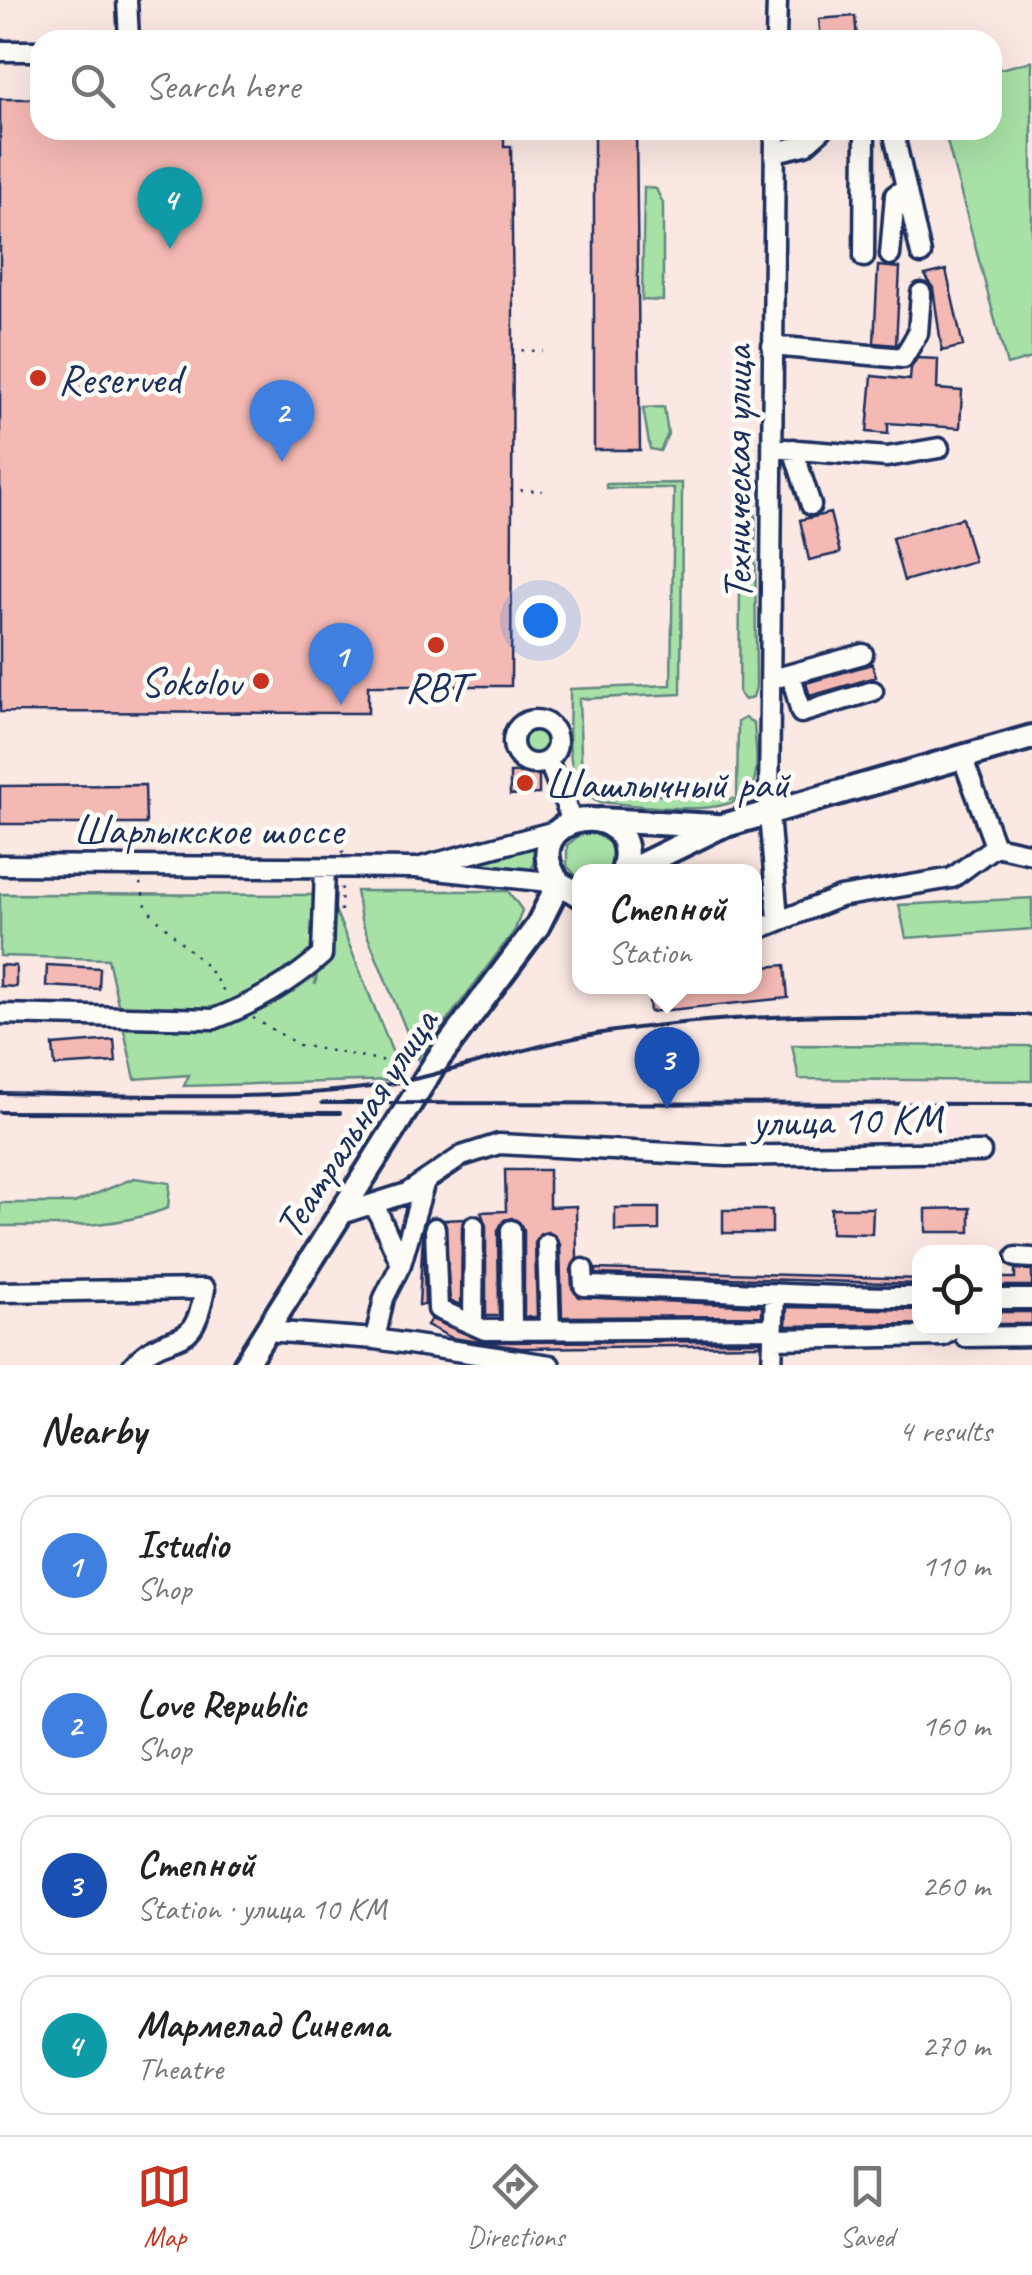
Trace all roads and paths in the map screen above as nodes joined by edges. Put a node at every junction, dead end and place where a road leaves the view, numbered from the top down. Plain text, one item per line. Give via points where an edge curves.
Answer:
1 (127, 0) edge
2 (777, 0) edge
3 (128, 30) edge
4 (776, 30) edge
5 (0, 50) edge
6 (30, 50) edge
7 (775, 140) edge
8 (811, 140) edge
9 (865, 140) edge
10 (895, 140) edge
11 (775, 152) junction
12 (905, 188) junction
13 (922, 254) dead end
14 (890, 255) dead end
15 (864, 257) dead end
16 (921, 294) dead end
17 (772, 346) junction
18 (511, 350) dead end
19 (544, 351) dead end
20 (772, 448) junction
21 (939, 448) dead end
22 (793, 449) junction
23 (510, 490) dead end
24 (543, 490) dead end
25 (811, 505) dead end
26 (863, 654) dead end
27 (791, 674) junction
28 (770, 680) junction
29 (873, 690) dead end
30 (1032, 737) edge
31 (963, 758) junction
32 (548, 760) dead end
33 (769, 816) junction
34 (600, 820) junction
35 (566, 826) junction
36 (719, 826) junction
37 (994, 846) junction
38 (1032, 854) edge
39 (625, 864) edge
40 (641, 864) edge
41 (0, 865) edge
42 (325, 868) junction
43 (416, 868) junction
44 (342, 888) dead end
45 (569, 889) edge
46 (572, 908) edge
47 (341, 910) dead end
48 (778, 918) junction
49 (536, 927) junction
50 (762, 927) edge
51 (0, 1014) edge
52 (980, 1152) dead end
53 (426, 1181) junction
54 (375, 1206) junction
55 (341, 1214) junction
56 (474, 1226) dead end
57 (435, 1228) dead end
58 (511, 1230) dead end
59 (546, 1244) dead end
60 (402, 1264) junction
61 (583, 1268) dead end
62 (0, 1292) edge
63 (775, 1294) junction
64 (912, 1297) edge
65 (1002, 1299) edge
66 (1032, 1299) edge
67 (474, 1323) junction
68 (512, 1329) junction
69 (550, 1329) junction
70 (266, 1331) junction
71 (772, 1334) junction
72 (944, 1335) edge
73 (965, 1335) edge
74 (1032, 1336) edge
75 (375, 1340) junction
76 (514, 1363) edge
77 (133, 1365) edge
78 (245, 1365) edge
79 (550, 1365) edge
80 (772, 1365) edge

1 - 3 street
2 - 4 street
5 - 6 street
7 - 11 street, Техническая улица
8 - 11 street
9 - 15 street
10 - 12 street
11 - 17 street, Техническая улица
12 - 13 street
12 - 14 street via 895,196
16 - 17 street via 918,334 903,358
17 - 20 street, Техническая улица
18 - 19 path
20 - 22 street
20 - 28 street, Техническая улица
21 - 22 street via 887,457
22 - 25 street
23 - 24 path
26 - 27 street
27 - 28 street
27 - 29 street via 801,712
28 - 33 street, Техническая улица
30 - 31 main road
31 - 33 main road
31 - 37 street
32 - 35 street
33 - 36 main road
33 - 48 street, Техническая улица
34 - 35 main road
34 - 36 main road
34 - 39 main road via 617,832
35 - 43 street, Шарлыкское шоссе
35 - 45 main road via 548,857
36 - 40 main road
37 - 38 street
37 - 48 street via 952,878 840,897
41 - 42 street, Шарлыкское шоссе
42 - 43 street, Шарлыкское шоссе
42 - 51 street via 322,955 231,1013 214,1019
43 - 45 street, Шарлыкское шоссе
44 - 47 path
45 - 49 main road, Театральная улица
46 - 49 main road, Театральная улица
48 - 50 street
49 - 55 main road, Театральная улица via 438,1059
52 - 53 street, улица 10 КМ via 728,1156 499,1144 462,1156
53 - 54 street, улица 10 КМ
53 - 60 street
54 - 55 street, улица 10 КМ
54 - 60 street
55 - 70 main road, Театральная улица
56 - 67 street
57 - 67 street via 438,1310
58 - 68 street
59 - 69 street
60 - 75 street via 384,1298
61 - 63 street via 584,1286
62 - 77 street via 205,1288 199,1324
63 - 64 street
63 - 71 street
65 - 66 street
67 - 68 street via 485,1330
68 - 69 street
69 - 71 street
70 - 75 street
70 - 78 main road, Театральная улица
71 - 72 street
71 - 80 street
73 - 74 street
75 - 76 street
76 - 79 street

